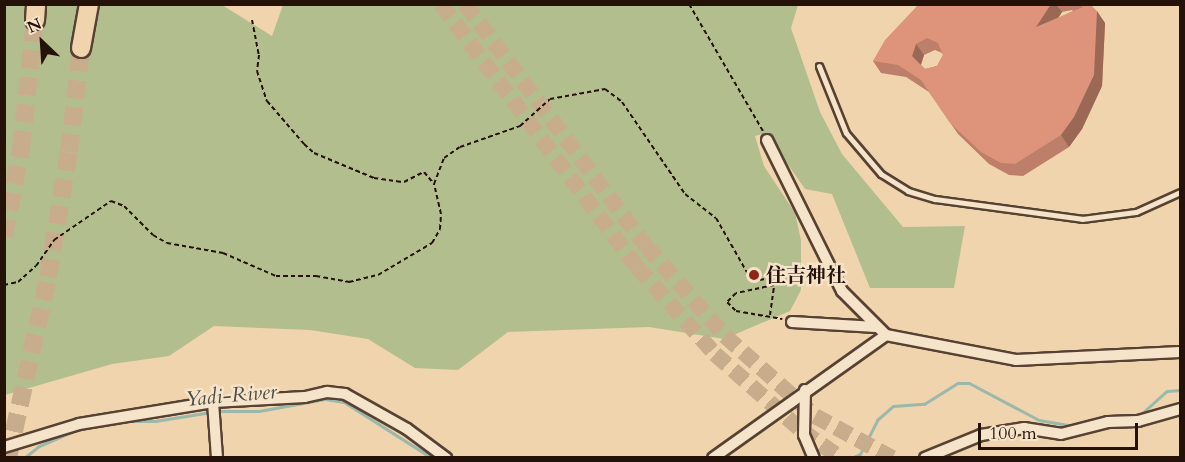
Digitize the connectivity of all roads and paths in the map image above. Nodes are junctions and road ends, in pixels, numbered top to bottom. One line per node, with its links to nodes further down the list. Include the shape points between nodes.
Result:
1 (84, 4): 2 (highway, via 81,48)
2 (89, 4)
3 (689, 4): 6 (path)
4 (252, 20): 7 (path, via 259,55 257,71 267,101 304,144 315,153 374,178 404,182 424,172)
5 (819, 66): 8 (lane, via 846,133 881,174 935,200 1082,219 1136,212)
6 (767, 140): 13 (street, via 842,291)
7 (434, 184): 9 (path, via 441,214 440,229 432,243 378,275 349,282 316,276 276,276 223,253 178,247 153,236 124,206 111,201 54,240 36,266 18,282); 10 (path, via 444,158 460,147 520,126 550,99 605,89 622,102 685,194 716,218 752,281 773,278)
8 (1180, 192)
9 (4, 285)
10 (774, 285): 11 (path); 11 (path, via 736,293 727,302 736,311)
11 (770, 316): 12 (path)
12 (792, 322): 13 (street)
13 (876, 327): 14 (street)
14 (886, 335): 15 (street, via 1016,360); 16 (street)
15 (1180, 352)
16 (805, 390): 20 (street, via 804,435); 23 (street)
17 (213, 402): 19 (street, via 79,424); 21 (street); 22 (street, via 327,392 345,394 407,429)
18 (1180, 408): 24 (street, via 1138,421 1108,422 1061,434 1024,428 981,435)
19 (4, 447)
20 (813, 456)
21 (217, 458)
22 (446, 458)
23 (713, 458)
24 (925, 458)

